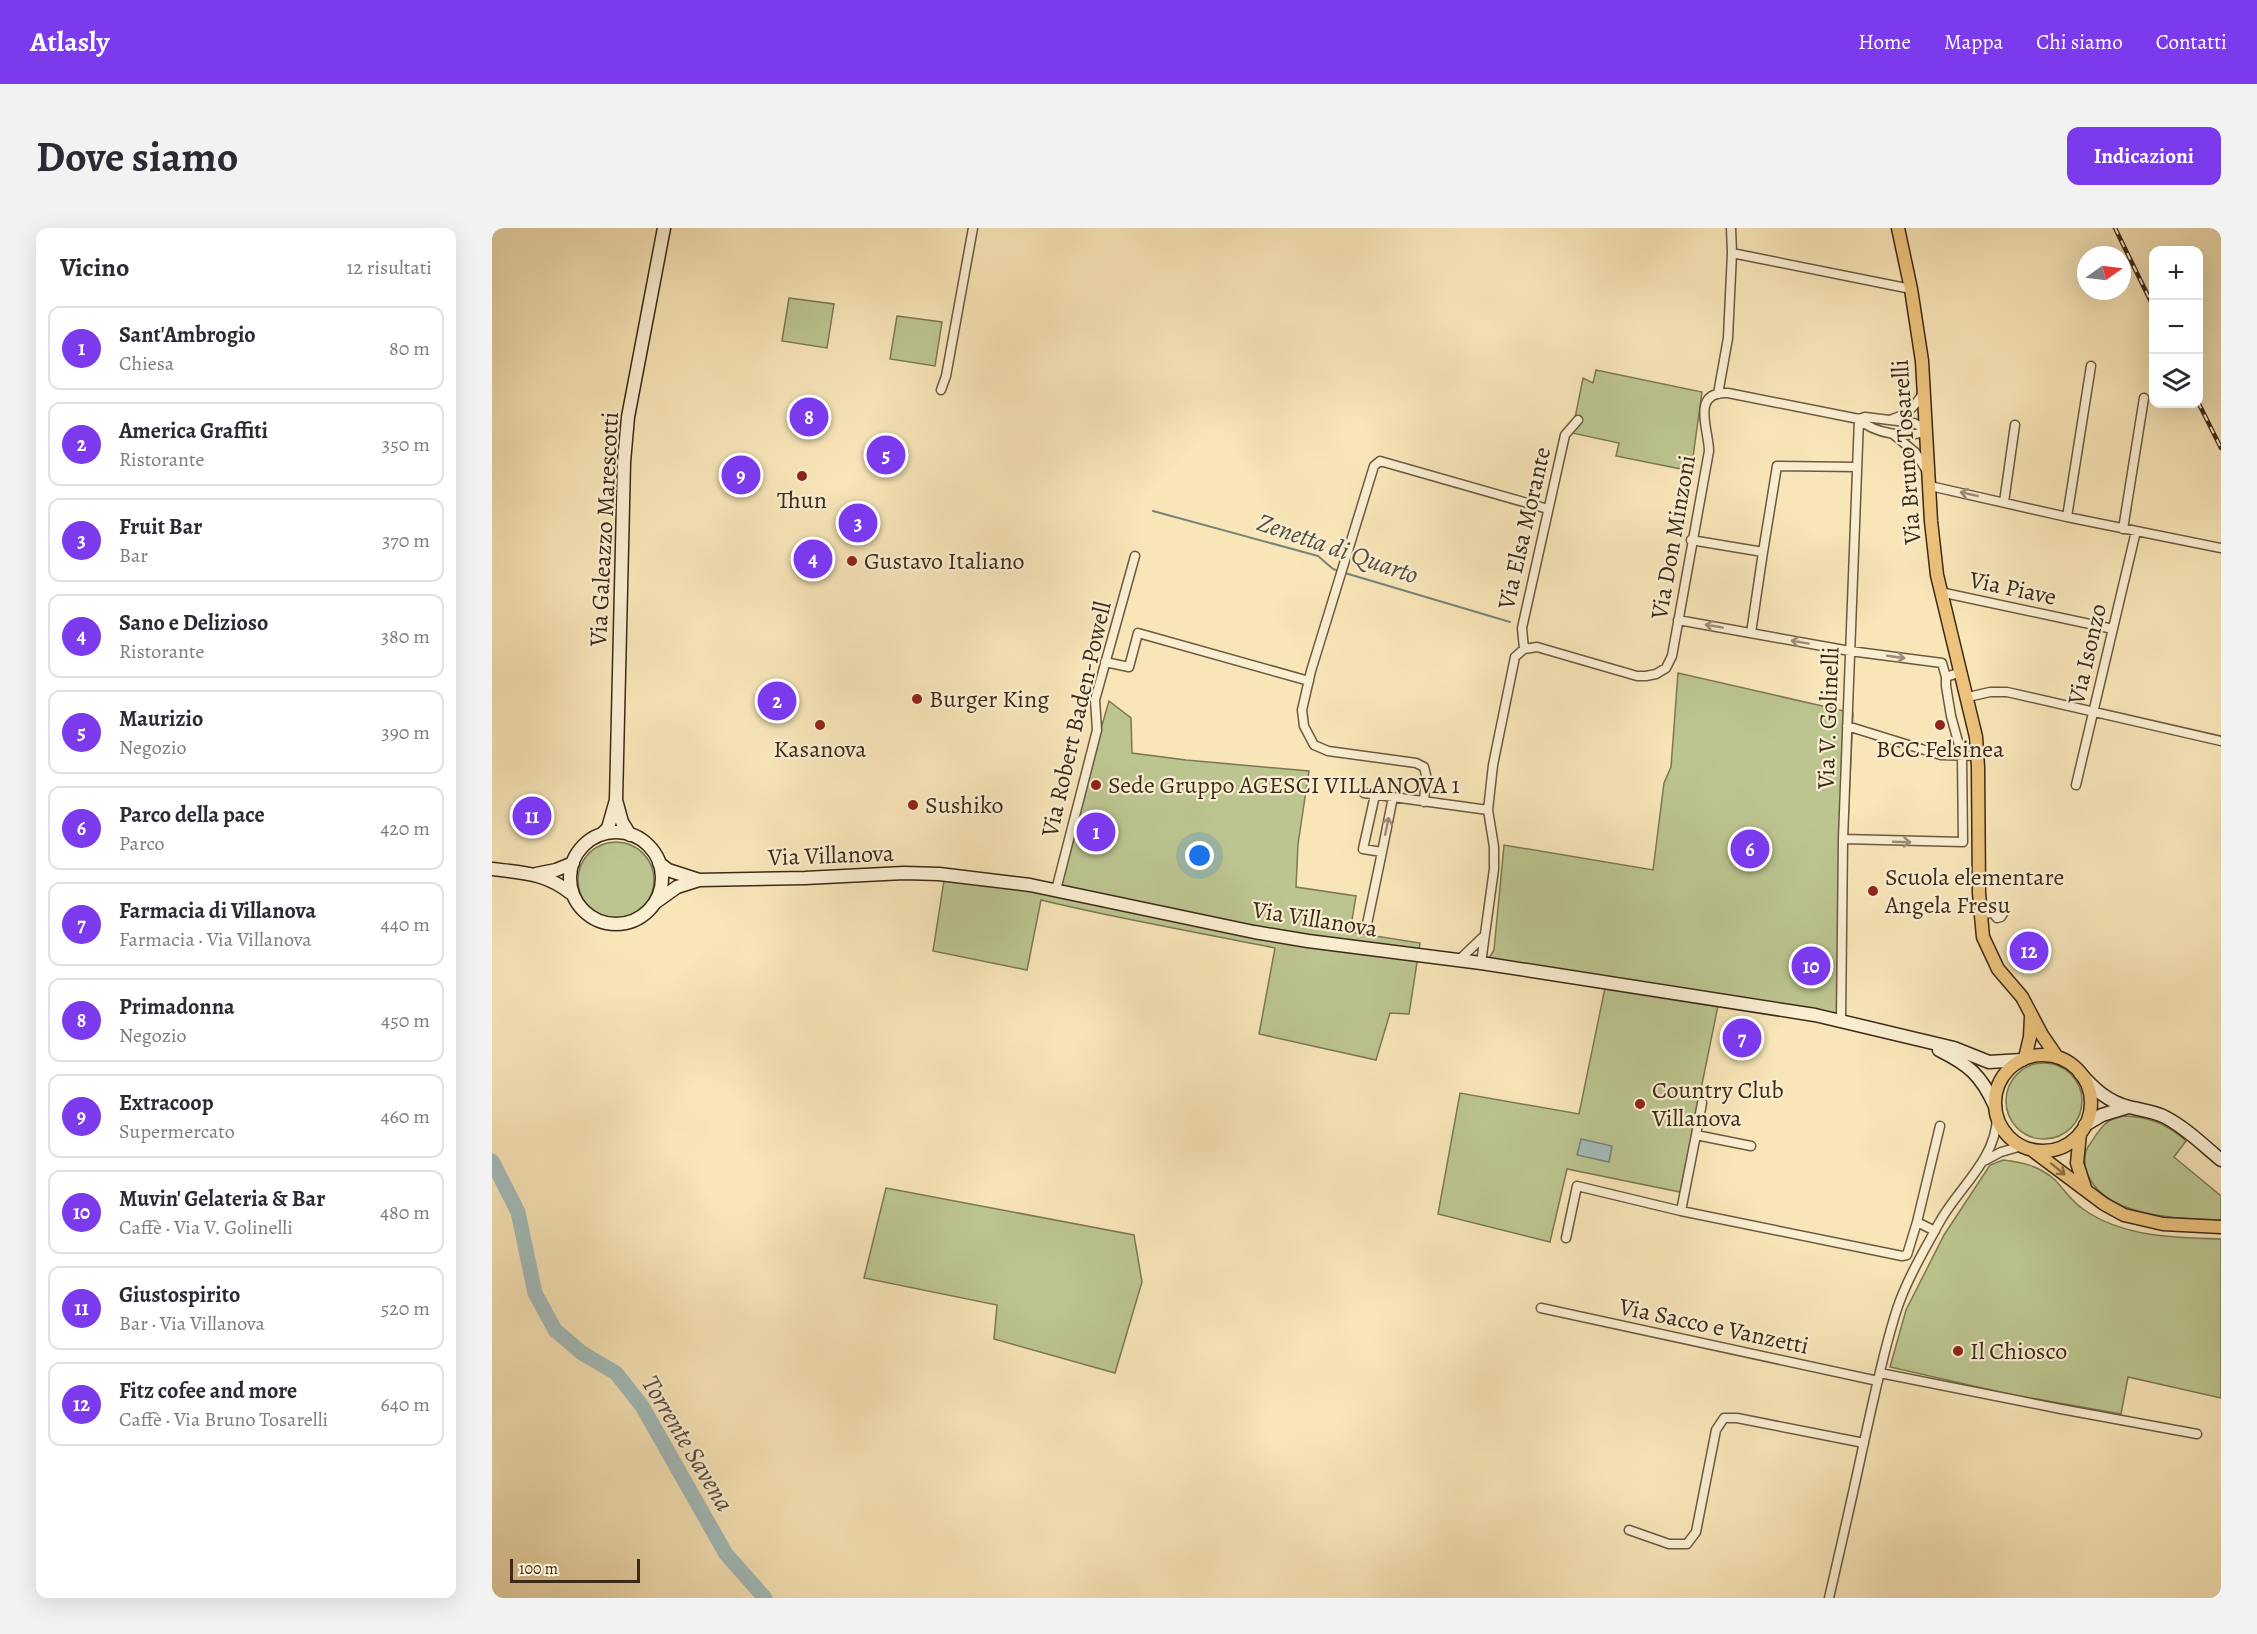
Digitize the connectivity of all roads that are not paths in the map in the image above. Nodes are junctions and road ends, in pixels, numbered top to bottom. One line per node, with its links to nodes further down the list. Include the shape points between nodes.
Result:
1 (664, 228): 49 (main road, Via Galeazzo Marescotti, via 628,417 624,462)
2 (973, 228): 8 (street)
3 (1731, 228): 5 (street, Via Don Minzoni)
4 (1898, 228): 6 (main road, Via Bruno Tosarelli)
5 (1732, 253): 6 (street); 10 (street, Via Don Minzoni, via 1728,338)
6 (1911, 289): 9 (main road, Via Bruno Tosarelli)
7 (2091, 366): 22 (street)
8 (941, 390)
9 (1924, 392): 14 (street, via 1909,412); 16 (main road, Via Bruno Tosarelli)
10 (1718, 394): 12 (street); 25 (street, Via Don Minzoni, via 1704,407 1709,451)
11 (2144, 398): 23 (street)
12 (1859, 419): 14 (street); 17 (street); 18 (street, Via V. Golinelli)
13 (1578, 420): 21 (street, Via Elsa Morante, via 1565,435)
14 (1889, 420): 16 (street, via 1914,423)
15 (2015, 425): 20 (street)
16 (1927, 430): 17 (street, via 1915,435); 19 (main road, Via Bruno Tosarelli)
17 (1888, 432): 19 (street, via 1915,452)
18 (1857, 467): 27 (street, via 1777,466); 34 (street, Via V. Golinelli)
19 (1929, 480): 20 (street, one-way to 19); 29 (main road, Via Bruno Tosarelli)
20 (2004, 502): 22 (street)
21 (1548, 509): 33 (street, Via Elsa Morante, via 1522,628); 38 (street, via 1380,461 1374,466)
22 (2067, 517): 23 (street)
23 (2123, 529): 24 (street)
24 (2136, 531): 26 (street); 31 (street, Via Isonzo)
25 (1692, 540): 27 (street); 30 (street, Via Don Minzoni)
26 (2221, 548)
27 (1763, 552): 32 (street)
28 (1135, 556): 35 (street, Via Robert Baden-Powell)
29 (1940, 592): 31 (street, Via Piave); 36 (main road, Via Bruno Tosarelli)
30 (1678, 620): 32 (street, one-way to 30); 33 (street, Via Don Minzoni, via 1666,668 1647,676 1537,647)
31 (2113, 629): 40 (street, Via Isonzo)
32 (1751, 633): 34 (street, one-way to 32)
33 (1524, 649): 51 (street, via 1515,657)
34 (1850, 651): 37 (street, one-way to 37, via 1942,663); 41 (street, Via V. Golinelli)
35 (1105, 662): 38 (street, via 1129,667 1138,633); 61 (street, Via Robert Baden-Powell, via 1095,700 1097,730)
36 (1961, 672): 37 (street); 39 (main road, Via Bruno Tosarelli)
37 (1947, 677): 43 (street, via 1951,716)
38 (1309, 681): 50 (street, via 1302,710 1304,726 1314,745 1328,751 1424,767)
39 (1968, 697): 40 (street, via 2007,692); 44 (main road, Via Bruno Tosarelli)
40 (2094, 711): 42 (street); 45 (street, Via Isonzo)
41 (1847, 726): 43 (street, via 1941,755); 54 (street, Via V. Golinelli)
42 (2221, 741)
43 (1962, 756): 44 (street); 54 (street, one-way to 43, via 1963,842)
44 (1978, 756): 65 (main road, Via Bruno Tosarelli)
45 (2076, 786)
46 (1364, 794): 47 (street)
47 (1375, 795): 48 (street); 55 (street, via 1363,849)
48 (1393, 797): 50 (street); 55 (street, one-way to 48)
49 (616, 800): 52 (main road, Via Galeazzo Marescotti); 53 (main road, Via Galeazzo Marescotti)
50 (1424, 802): 51 (street)
51 (1488, 810): 67 (street, via 1494,869)
52 (602, 834): 53 (main road); 56 (main road, via 585,845)
53 (630, 835): 57 (main road, via 643,841)
54 (1844, 839): 71 (street, Via V. Golinelli)
55 (1382, 852): 66 (street)
56 (573, 863): 59 (main road); 62 (main road)
57 (659, 863): 60 (main road, Via Villanova); 63 (main road, via 662,876)
58 (492, 869): 59 (main road)
59 (536, 874): 62 (main road)
60 (699, 880): 61 (main road, Via Villanova, via 904,873); 63 (main road, Via Villanova, via 677,887)
61 (1056, 890): 68 (main road, Via Villanova, via 1264,933)
62 (572, 894): 63 (main road, via 587,915 611,924 636,920)
63 (655, 902)
64 (1993, 913): 65 (street)
65 (1980, 914): 70 (main road, Via Bruno Tosarelli, via 1990,957)
66 (1367, 924)
67 (1484, 937): 68 (street); 69 (street)
68 (1459, 960): 69 (main road, Via Villanova)
69 (1481, 963): 71 (main road, Via Villanova)
70 (2031, 1012): 73 (main road, Via Bruno Tosarelli); 74 (main road, via 2030,1037)
71 (1841, 1020): 72 (main road, Via Villanova)
72 (1922, 1042): 74 (main road, Via Villanova, via 1954,1048 1989,1062); 78 (main road, Via Villanova, via 1974,1071 1988,1090)
73 (2057, 1057): 74 (main road, via 2035,1055); 75 (main road)
74 (2023, 1059): 78 (main road, via 1998,1084)
75 (2080, 1073): 77 (main road, via 2102,1094); 80 (main road, via 2091,1104)
76 (1702, 1103): 81 (street)
77 (2128, 1107): 80 (main road, via 2102,1115); 84 (main road, via 2164,1117)
78 (1996, 1112): 83 (main road, via 2002,1129); 85 (street, via 1995,1138)
79 (1940, 1126): 88 (street)
80 (2083, 1129): 83 (main road, via 2058,1149); 86 (main road, via 2076,1163)
81 (1696, 1136): 82 (street); 87 (street)
82 (1751, 1146)
83 (2026, 1148): 85 (street, via 2001,1152); 86 (main road, one-way to 86)
84 (2221, 1160)
85 (1983, 1161): 90 (street)
86 (2085, 1188): 89 (main road, via 2104,1204 2136,1219)
87 (1681, 1211): 88 (street, via 1902,1256 1907,1255); 91 (street, via 1577,1186)
88 (1917, 1222): 90 (street)
89 (2221, 1227)
90 (1935, 1231): 93 (street, via 1897,1308)
91 (1566, 1238)
92 (1541, 1308): 93 (street, Via Sacco e Vanzetti)
93 (1879, 1377): 94 (street, Via Sacco e Vanzetti); 95 (street)
94 (2197, 1434)
95 (1864, 1443): 96 (street, via 1724,1418 1716,1430 1696,1532 1686,1544 1669,1544); 97 (street)
96 (1629, 1530)
97 (1829, 1598)

